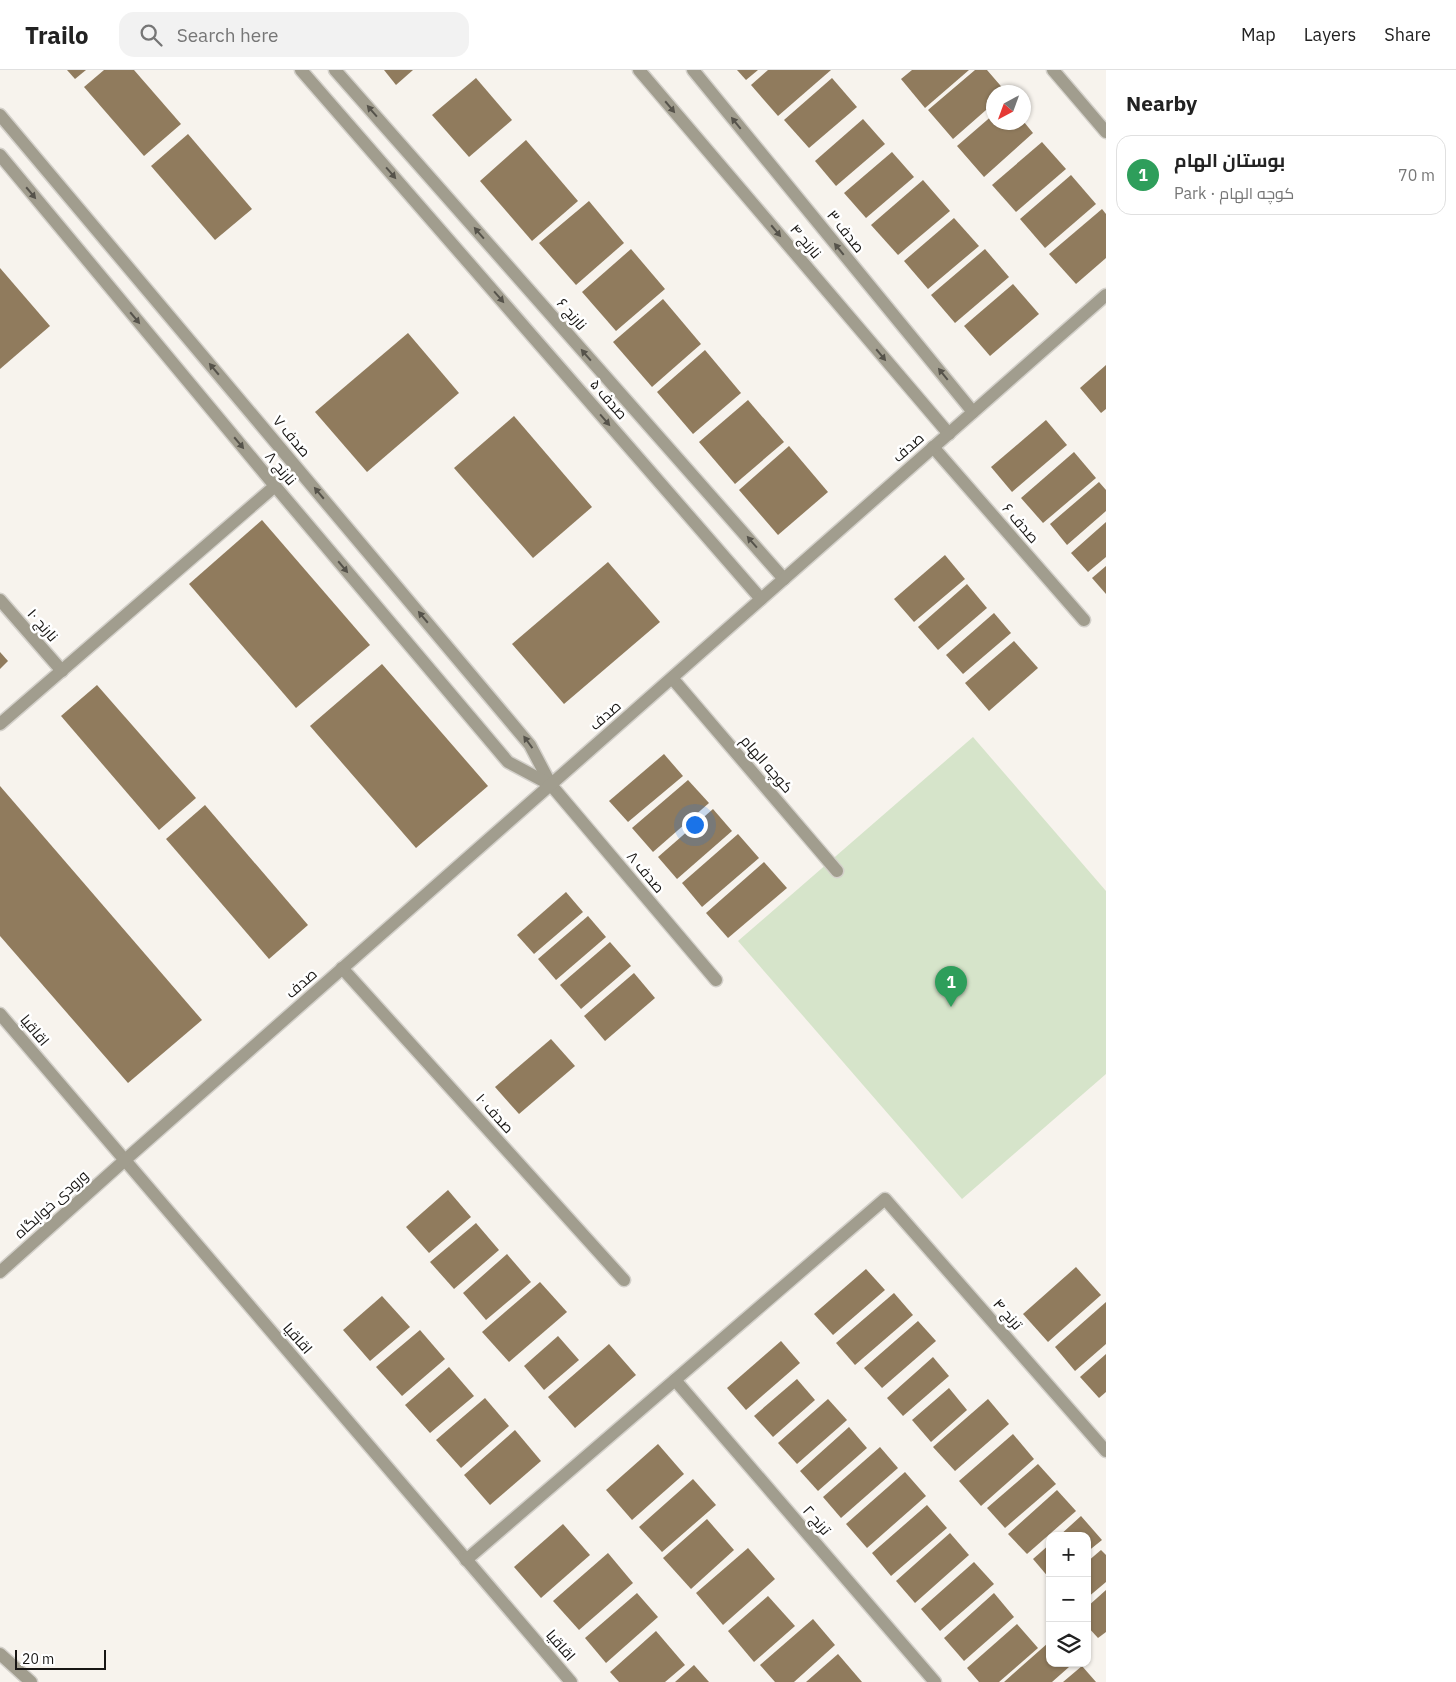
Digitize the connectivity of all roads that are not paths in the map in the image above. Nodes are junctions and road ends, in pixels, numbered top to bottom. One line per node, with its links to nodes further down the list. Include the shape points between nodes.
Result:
1 (301, 70): 15 (street, صدف ۵, one-way to 15)
2 (336, 70): 14 (street, نارنج ۶, one-way to 2)
3 (639, 70): 11 (street, نارنج ۴, one-way to 11)
4 (693, 70): 10 (street, صدف ۳, one-way to 4)
5 (1053, 70): 7 (street)
6 (0, 115): 21 (street, صدف ۷, one-way to 6, via 530,745)
7 (1106, 132)
8 (0, 155): 13 (street, نارنج ۸, one-way to 13)
9 (1106, 295): 10 (street, صدف)
10 (974, 412): 11 (street, صدف)
11 (949, 434): 12 (street, صدف)
12 (933, 447): 14 (street, صدف); 17 (street, صدف ۶)
13 (275, 486): 18 (street); 21 (street, نارنج ۸, one-way to 21, via 508,762)
14 (784, 579): 15 (street, صدف)
15 (761, 599): 19 (street, صدف)
16 (0, 600): 18 (street, نارنج ۱۰)
17 (1084, 620)
18 (62, 671): 20 (street)
19 (672, 678): 21 (street, صدف); 22 (street, کوچه الهام)
20 (0, 724)
21 (550, 785): 23 (street, صدف); 24 (street, صدف ۸)
22 (837, 871)
23 (342, 968): 26 (street, صدف); 28 (street, صدف ۱۰)
24 (716, 980)
25 (0, 1014): 26 (street, اقاقیا)
26 (125, 1160): 27 (street, ورودی خوابگاه); 31 (street, اقاقیا)
27 (0, 1272)
28 (624, 1280)
29 (675, 1380): 30 (street, ترنج ۴, via 885,1199); 31 (street); 35 (street, ترنج ۲)
30 (1106, 1451)
31 (466, 1560): 34 (street, اقاقیا)
32 (0, 1654): 33 (street)
33 (31, 1682)
34 (570, 1682)
35 (935, 1682)

